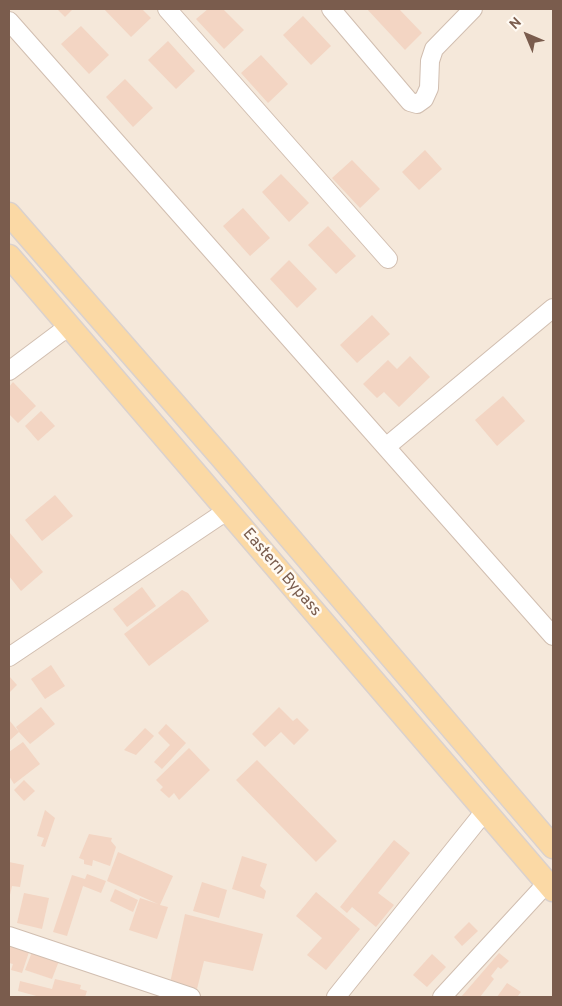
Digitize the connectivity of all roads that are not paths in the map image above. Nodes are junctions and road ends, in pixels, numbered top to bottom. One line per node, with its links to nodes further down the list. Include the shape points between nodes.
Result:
1 (167, 9): 7 (street)
2 (331, 9): 3 (street, via 410,102 417,104 424,100 430,88 430,61 434,49)
3 (473, 9)
4 (9, 21): 11 (street)
5 (9, 214): 16 (main road, Eastern Bypass)
6 (9, 256): 9 (main road, Eastern Bypass)
7 (388, 260)
8 (553, 308): 11 (street)
9 (69, 326): 10 (street); 12 (main road, Eastern Bypass)
10 (9, 371)
11 (386, 447): 13 (street)
12 (228, 510): 14 (street); 15 (main road, Eastern Bypass)
13 (553, 636)
14 (9, 657)
15 (486, 811): 17 (main road, Eastern Bypass); 20 (street)
16 (553, 847)
17 (550, 886): 21 (street)
18 (9, 936): 19 (street)
19 (191, 997)
20 (336, 997)
21 (442, 997)

